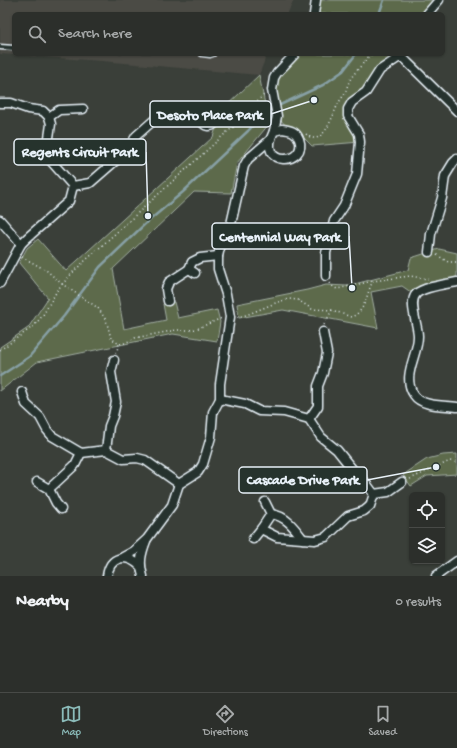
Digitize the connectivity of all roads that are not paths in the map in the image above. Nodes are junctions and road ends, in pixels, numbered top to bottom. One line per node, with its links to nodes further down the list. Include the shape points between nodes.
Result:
1 (316, 0): 3 (street)
2 (439, 0): 4 (street)
3 (314, 12)
4 (429, 12)
5 (0, 47): 6 (lane)
6 (12, 48)
7 (293, 56): 12 (street, via 274,78 269,97)
8 (403, 56): 11 (street); 26 (street, via 380,70 366,92 352,102 348,109 348,116 359,134 357,174 344,206 334,221 326,253)
9 (0, 103): 14 (street, via 11,103 28,110 43,111)
10 (83, 109): 14 (street, via 59,110)
11 (457, 110)
12 (276, 113): 15 (street); 16 (street)
13 (202, 115): 21 (street, via 182,110 162,113 136,136 129,149 90,183)
14 (49, 117): 21 (street, via 51,124 48,156)
15 (290, 130): 16 (street); 19 (street, via 297,135 300,143 298,153 291,159)
16 (274, 131): 17 (street)
17 (270, 140): 18 (street); 19 (street, via 270,150)
18 (255, 154): 19 (street); 25 (street, via 244,166 229,233)
19 (276, 157)
20 (457, 159): 24 (street, via 445,176)
21 (74, 186): 23 (street, via 69,201)
22 (0, 220): 23 (street)
23 (21, 244): 28 (street)
24 (429, 252)
25 (218, 256): 29 (street, via 200,258 192,262 192,271 169,282 166,289); 33 (street, via 218,269 230,317)
26 (326, 276)
27 (457, 282): 34 (street, via 420,290 415,295 413,304 418,336 410,368 409,387 414,397 424,402)
28 (0, 283)
29 (168, 301)
30 (323, 332): 35 (street, via 327,353 318,386 318,406)
31 (114, 360): 36 (street, via 111,372 116,402)
32 (22, 392): 37 (street, via 26,404 40,418 46,430)
33 (220, 399): 35 (street, via 245,404 259,411 284,412); 40 (street, via 213,412 211,437 203,464 198,472)
34 (457, 407)
35 (309, 419): 42 (street, via 321,437 337,450)
36 (106, 450): 37 (street); 40 (street, via 123,459 145,460)
37 (81, 453): 41 (street, via 75,465)
38 (37, 482): 41 (street)
39 (402, 482): 42 (street, via 388,492)
40 (179, 484): 47 (street, via 172,505)
41 (50, 489): 44 (street)
42 (374, 494): 49 (street, via 370,506 364,511 348,516 326,537 315,540)
43 (264, 502): 45 (street)
44 (61, 509)
45 (271, 514): 46 (street); 49 (street, via 279,515 293,525)
46 (261, 529): 48 (street); 49 (street, via 277,537)
47 (147, 539): 50 (street); 52 (street)
48 (252, 539)
49 (303, 539)
50 (123, 557): 52 (street, via 134,560); 53 (street, via 116,560)
51 (457, 561): 56 (street)
52 (140, 566): 55 (street)
53 (107, 572): 54 (street)
54 (101, 576)
55 (143, 576)
56 (436, 576)

